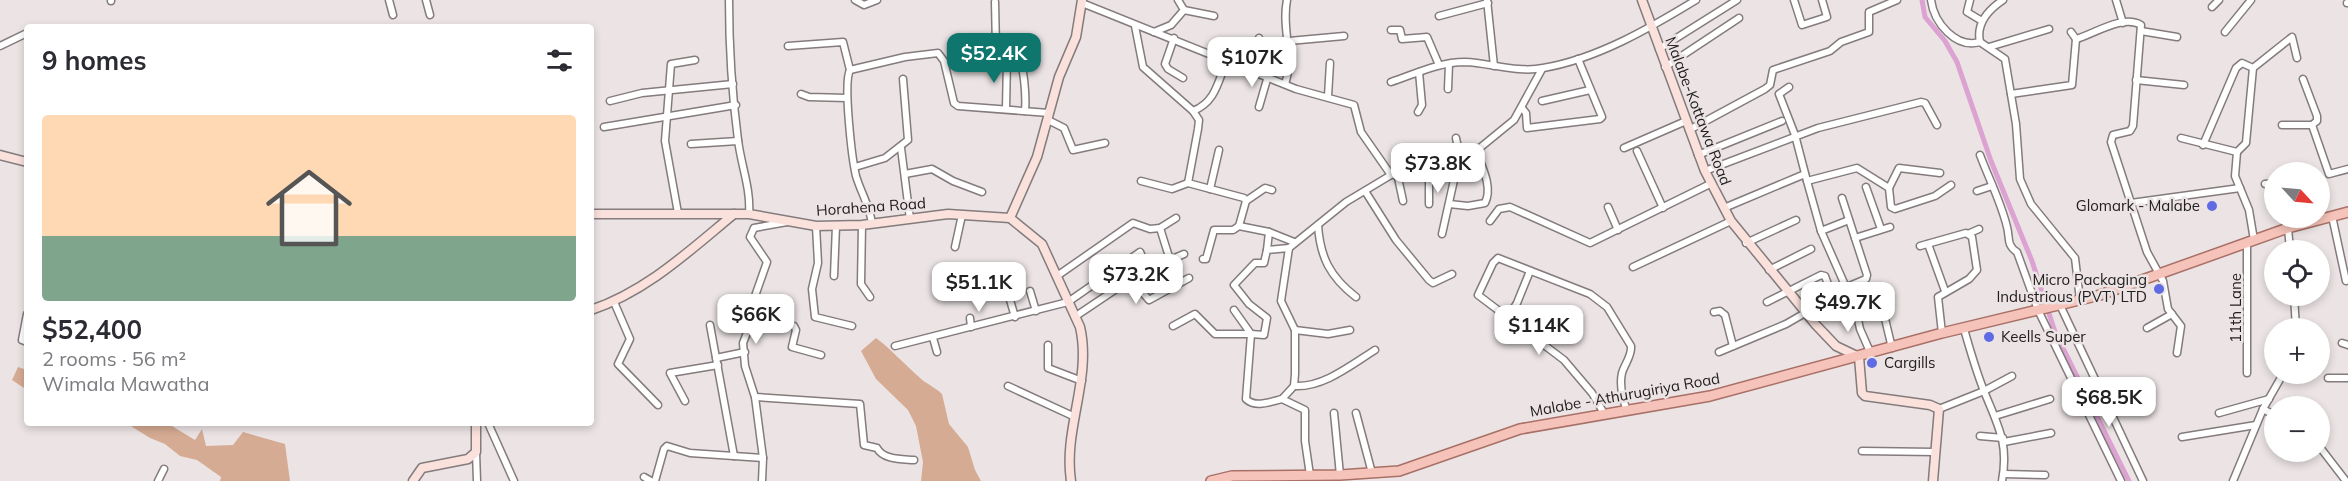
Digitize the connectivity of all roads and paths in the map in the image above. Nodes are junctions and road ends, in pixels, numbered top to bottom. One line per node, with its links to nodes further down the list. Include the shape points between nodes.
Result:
1 (389, 0): 25 (street)
2 (426, 0): 26 (street)
3 (729, 0): 73 (street)
4 (855, 0): 5 (street, via 864,5)
5 (877, 0)
6 (1178, 0): 24 (street)
7 (1287, 0): 46 (street, via 1284,12)
8 (1642, 0): 33 (street, Malabe-Kottawa Road)
9 (1696, 0): 33 (street)
10 (1737, 0): 51 (street)
11 (1794, 0): 12 (street, via 1802,26 1827,17)
12 (1822, 0)
13 (1897, 0): 99 (street, via 1869,12 1869,32 1841,42 1830,51 1773,70 1766,89)
14 (1931, 0): 47 (street, via 1938,21 1958,41)
15 (1970, 0): 30 (street, via 1967,12)
16 (2003, 0): 30 (street)
17 (2116, 0): 31 (street)
18 (2219, 0): 23 (street)
19 (2251, 0): 39 (street)
20 (1082, 1): 32 (street); 93 (street, via 1076,36)
21 (1488, 1): 28 (street); 60 (street)
22 (995, 2): 90 (street, via 996,48 1017,56 1026,92)
23 (2212, 7)
24 (1184, 10): 27 (street); 36 (street, via 1170,25)
25 (393, 15)
26 (430, 15)
27 (1214, 16)
28 (1439, 16)
29 (1739, 18): 61 (street)
30 (1982, 21): 47 (street, via 1978,30)
31 (2123, 23): 38 (street, via 2139,23); 45 (street)
32 (1136, 26): 36 (street); 91 (street, via 1143,67)
33 (1652, 28): 51 (street, Malabe-Kottawa Road); 54 (street)
34 (2049, 29): 50 (street)
35 (1391, 30): 59 (street, via 1400,30 1402,39 1427,37)
36 (1154, 32): 43 (street)
37 (2071, 32): 45 (street)
38 (2141, 32): 42 (street); 70 (street)
39 (2225, 32)
40 (24, 34): 48 (street)
41 (1344, 36): 46 (street)
42 (2177, 37)
43 (1174, 38): 56 (street); 68 (street, via 1165,64)
44 (1259, 38): 63 (street)
45 (2076, 39): 81 (street, via 2072,85)
46 (1289, 41): 74 (street, via 1291,64)
47 (1980, 42): 50 (street)
48 (0, 46)
49 (788, 46): 65 (street, via 843,42)
50 (1989, 47): 81 (street, via 2005,59)
51 (1659, 50): 61 (street, Malabe-Kottawa Road)
52 (2297, 58): 62 (street, via 2292,37)
53 (1007, 59): 89 (street)
54 (1578, 59): 64 (street); 78 (street)
55 (695, 60): 79 (street, via 671,64)
56 (1227, 60): 63 (street); 91 (street, via 1211,100)
57 (1330, 63): 82 (street)
58 (1449, 64): 59 (street); 60 (street); 77 (street)
59 (1439, 65): 66 (street)
60 (1494, 66): 64 (street)
61 (1665, 67): 99 (street, Malabe-Kottawa Road)
62 (2253, 68): 107 (street, via 2242,63 2236,68); 114 (street, via 2246,143)
63 (1252, 69): 67 (street)
64 (1542, 69): 88 (street)
65 (850, 70): 83 (street); 89 (street, via 938,53 944,61 954,103)
66 (1419, 72): 72 (street); 92 (street, via 1422,105)
67 (1268, 76): 74 (street); 87 (street)
68 (1183, 78)
69 (903, 79): 108 (street, via 908,141)
70 (2136, 80): 75 (street); 147 (street, via 2132,129 2113,135 2111,142)
71 (2303, 80): 98 (street, via 2317,116)
72 (1391, 82)
73 (733, 84): 79 (street); 86 (street)
74 (1285, 84): 82 (street)
75 (2184, 85)
76 (1789, 87): 101 (street, via 1779,93)
77 (1448, 89)
78 (1590, 90): 85 (street); 88 (street, via 1600,119 1527,128)
79 (669, 91): 84 (street); 94 (street)
80 (801, 94): 83 (street, via 809,98)
81 (2011, 94): 215 (street, via 2020,179 2031,204 2075,258)
82 (1328, 96): 127 (street, via 1354,105 1361,132)
83 (847, 98): 121 (street)
84 (610, 101)
85 (1542, 101)
86 (736, 105): 94 (street); 104 (street)
87 (1259, 107)
88 (1522, 108): 112 (street, via 1514,120)
89 (1006, 109): 90 (street)
90 (1025, 111): 93 (street)
91 (1193, 111): 132 (street, via 1199,120)
92 (1418, 112)
93 (1049, 116): 105 (street, via 1064,128 1073,150); 160 (street, via 1037,157)
94 (665, 117): 100 (street); 154 (street, via 665,141)
95 (1782, 121): 116 (street)
96 (1937, 125): 101 (street, via 1925,103 1920,102)
97 (2282, 125): 98 (street)
98 (2312, 125): 120 (street)
99 (1687, 126): 110 (street); 116 (street, Malabe-Kottawa Road)
100 (604, 127)
101 (1796, 135): 124 (street); 128 (street)
102 (1456, 138): 119 (street)
103 (2181, 138): 107 (street)
104 (738, 141): 106 (street); 156 (street, via 750,200)
105 (1105, 143)
106 (691, 144)
107 (2203, 145): 114 (street)
108 (901, 148): 121 (street, via 885,158); 126 (street)
109 (1430, 148): 122 (street)
110 (1624, 148)
111 (1219, 150): 139 (street)
112 (1476, 151): 119 (street); 149 (street, via 1489,196 1485,203)
113 (1637, 151): 151 (street)
114 (2237, 152): 138 (street, 11th Lane, via 2235,176)
115 (0, 155): 118 (street)
116 (1698, 155): 124 (street, Malabe-Kottawa Road)
117 (1980, 155): 135 (street)
118 (24, 161)
119 (1458, 162): 122 (street); 149 (street)
120 (2324, 162)
121 (855, 167): 168 (street)
122 (1430, 169): 127 (street); 148 (street)
123 (2348, 169): 129 (street)
124 (1705, 171): 133 (street, Malabe-Kottawa Road)
125 (1940, 173): 137 (street, via 1899,168)
126 (905, 174): 143 (street, via 932,169); 162 (street)
127 (1394, 174): 141 (street); 146 (street)
128 (1805, 174): 131 (street); 152 (street)
129 (2330, 174)
130 (1141, 181): 132 (street, via 1172,189)
131 (1808, 182): 137 (street, via 1857,168); 180 (street)
132 (1188, 183): 139 (street)
133 (1710, 184): 151 (street); 152 (street, Malabe-Kottawa Road)
134 (1951, 185): 137 (street, via 1935,196 1895,209 1891,207)
135 (1992, 186): 142 (street); 223 (street, via 2005,218 2011,248 2017,252)
136 (1866, 187): 179 (street)
137 (1889, 188)
138 (2240, 188): 147 (street); 186 (street, 11th Lane, via 2249,210)
139 (1210, 189): 145 (street)
140 (1272, 190): 145 (street, via 1265,188)
141 (1365, 191): 170 (street); 199 (street, via 1396,240 1432,283)
142 (1977, 191)
143 (982, 192)
144 (1842, 198): 164 (street)
145 (1246, 201): 173 (street)
146 (1403, 201)
147 (2131, 203): 202 (street, via 2147,252)
148 (1430, 204)
149 (1449, 204): 183 (street)
150 (1608, 207): 178 (street)
151 (1663, 208): 178 (street)
152 (1724, 208): 167 (street, Malabe-Kottawa Road)
153 (2348, 212): 159 (main road, Malabe - Athurugiriya Road)
154 (678, 213): 155 (street, Horahena Road); 157 (street, Horahena Road)
155 (735, 214): 156 (street, Horahena Road); 216 (street, via 661,274)
156 (749, 214): 165 (street, Horahena Road)
157 (594, 215)
158 (962, 215): 160 (street, Horahena Road); 162 (street, Horahena Road); 191 (street)
159 (2332, 216): 205 (street)
160 (1010, 218): 201 (street, via 1042,244)
161 (1176, 218): 175 (street)
162 (910, 219): 168 (street, Horahena Road)
163 (1796, 220): 187 (street)
164 (1849, 220): 180 (street); 184 (street)
165 (790, 221): 171 (street, Horahena Road); 232 (street, via 754,228 751,232 750,237 767,262 754,299)
166 (1490, 221): 178 (street, via 1499,209 1510,207 1590,243)
167 (1731, 221): 187 (street, Malabe-Kottawa Road); 196 (street)
168 (872, 224): 169 (street, Horahena Road)
169 (862, 225): 172 (street, Horahena Road); 211 (street, via 861,284)
170 (1318, 225): 189 (street); 212 (street, via 1323,259 1331,275)
171 (816, 226): 172 (street, Horahena Road); 234 (street, via 818,263 812,289 815,317)
172 (836, 226): 200 (street)
173 (1239, 226): 181 (street); 195 (street, via 1233,230 1214,230)
174 (1890, 227): 179 (street)
175 (1160, 228): 194 (street, via 1170,260); 201 (street, via 1133,223)
176 (2288, 228): 185 (street); 186 (main road, Malabe - Athurugiriya Road)
177 (1979, 229): 182 (street)
178 (1618, 230)
179 (1881, 230): 184 (street)
180 (1821, 231): 206 (street)
181 (1269, 232): 189 (street); 193 (street)
182 (1970, 232): 188 (street); 210 (street, via 1977,270 1969,279)
183 (1442, 234)
184 (1855, 238): 206 (street, via 1867,275)
185 (2289, 240)
186 (2251, 241): 202 (main road, Malabe - Athurugiriya Road); 261 (street, 11th Lane)
187 (1746, 243): 197 (street, Malabe-Kottawa Road)
188 (1928, 244): 190 (street); 210 (street)
189 (1292, 245): 193 (street); 240 (street, via 1281,301)
190 (1920, 246)
191 (955, 247)
192 (1811, 249): 197 (street)
193 (1268, 250): 243 (street, via 1264,263 1255,263 1234,285 1267,318 1264,334)
194 (1184, 254)
195 (1203, 259)
196 (1633, 267)
197 (1769, 270): 209 (street, Malabe-Kottawa Road)
198 (1530, 271): 231 (street); 231 (street, via 1498,258 1493,263 1478,295); 279 (street, via 1590,294 1615,317 1632,352 1622,374 1622,397)
199 (1452, 274)
200 (834, 276)
201 (1057, 276): 217 (street)
202 (2160, 276): 215 (main road, Malabe - Athurugiriya Road); 227 (street)
203 (1189, 278): 204 (street, via 1149,300)
204 (1131, 279): 217 (street, via 1148,270 1140,252); 228 (street)
205 (2346, 281)
206 (1847, 287): 219 (street)
207 (1830, 290): 209 (street, via 1823,275)
208 (1030, 291): 224 (street)
209 (1785, 291): 218 (street); 226 (street, Malabe-Kottawa Road)
210 (1945, 291): 242 (street, via 1938,297)
211 (870, 297)
212 (1356, 297)
213 (1835, 299): 226 (street)
214 (1010, 300): 230 (street)
215 (2080, 300): 220 (main road, Malabe - Athurugiriya Road)
216 (614, 302): 221 (street); 275 (street, via 630,339 618,364)
217 (1068, 302): 224 (street); 228 (street)
218 (1767, 302)
219 (1855, 305): 250 (street, via 1881,302); 257 (street)
220 (2057, 305): 223 (main road, Malabe - Athurugiriya Road); 276 (street)
221 (594, 309)
222 (1234, 310): 243 (street)
223 (2040, 310): 239 (main road, Malabe - Athurugiriya Road); 319 (street)
224 (1036, 311): 230 (street)
225 (1714, 312): 248 (street, via 1725,315)
226 (1804, 313): 248 (street); 249 (street, Malabe-Kottawa Road)
227 (2172, 314): 238 (street); 255 (street, via 2181,326)
228 (1076, 316): 265 (street, via 1083,340)
229 (970, 318): 237 (street)
230 (1015, 318): 237 (street)
231 (1507, 319): 283 (street, via 1573,368)
232 (752, 320): 252 (street, via 743,337); 256 (street, via 794,326 792,347)
233 (710, 325): 260 (street)
234 (852, 326)
235 (1173, 326): 243 (street, via 1195,314 1215,334)
236 (24, 327): 245 (street)
237 (971, 327): 244 (street)
238 (2147, 328)
239 (1964, 329): 242 (main road, Malabe - Athurugiriya Road); 268 (street)
240 (1294, 330): 241 (street, via 1328,334); 267 (street)
241 (1350, 330)
242 (1942, 333): 250 (main road, Malabe - Athurugiriya Road)
243 (1251, 334): 270 (street, via 1246,399 1258,404)
244 (933, 338): 247 (street); 253 (street)
245 (24, 341)
246 (1048, 345): 265 (street, via 1048,368)
247 (895, 346)
248 (1733, 346): 254 (street)
249 (1836, 346): 258 (street, Malabe-Kottawa Road); 259 (street)
250 (1892, 348): 257 (main road, Malabe - Athurugiriya Road)
251 (1375, 350): 267 (street, via 1308,387)
252 (745, 352): 260 (street); 269 (street)
253 (937, 352)
254 (1719, 352)
255 (2177, 352)
256 (821, 354)
257 (1871, 354): 258 (main road, Malabe - Athurugiriya Road)
258 (1859, 357): 259 (main road, Malabe - Athurugiriya Road); 277 (street, via 1865,396)
259 (1848, 360): 279 (main road, Malabe - Athurugiriya Road, via 1710,396)
260 (717, 362): 273 (street, via 670,373); 296 (street)
261 (2247, 373)
262 (2012, 376): 268 (street)
263 (2330, 378): 264 (street)
264 (2348, 378)
265 (1082, 381): 285 (street)
266 (1008, 386): 285 (street)
267 (1294, 386): 270 (street)
268 (1984, 391): 277 (street); 284 (street)
269 (755, 397): 297 (street); 298 (street, via 860,404 864,445 877,448 887,457)
270 (1282, 399): 302 (street, via 1305,410)
271 (2050, 399): 284 (street)
272 (2264, 400): 282 (street)
273 (685, 401)
274 (2132, 402): 276 (street)
275 (658, 405)
276 (2108, 408): 320 (street)
277 (1939, 409): 295 (street)
278 (2263, 409): 286 (street)
279 (1627, 411): 283 (main road, Malabe - Athurugiriya Road)
280 (1334, 413): 305 (street)
281 (1356, 413): 301 (street)
282 (2219, 413)
283 (1605, 415): 301 (main road, Malabe - Athurugiriya Road, via 1520,429 1407,469)
284 (1995, 416): 292 (street)
285 (1075, 417): 317 (street, via 1069,453)
286 (2256, 425): 291 (street); 321 (street)
287 (476, 426): 294 (street)
288 (489, 426): 314 (street)
289 (2051, 433): 292 (street)
290 (1980, 436): 292 (street)
291 (2182, 437)
292 (2003, 440): 309 (street)
293 (1862, 451): 295 (street)
294 (476, 452): 312 (street, via 468,459 422,468); 313 (street)
295 (1935, 452): 310 (street)
296 (734, 456): 297 (street); 315 (street, via 690,453 667,446)
297 (763, 458): 316 (street)
298 (914, 460)
299 (2330, 460): 322 (street)
300 (164, 470): 311 (street)
301 (1372, 472): 305 (main road, Malabe - Athurugiriya Road)
302 (1310, 474): 305 (main road, Malabe - Athurugiriya Road); 308 (main road, Malabe - Athurugiriya Road)
303 (2045, 475): 309 (street)
304 (644, 477): 315 (street)
305 (1346, 477)
306 (1233, 478): 307 (main road, Malabe - Athurugiriya Road); 318 (main road, Malabe - Athurugiriya Road)
307 (1271, 478): 308 (main road, Malabe - Athurugiriya Road)
308 (1299, 478)
309 (2003, 478)
310 (1935, 480)
311 (158, 481)
312 (413, 481)
313 (477, 481)
314 (513, 481)
315 (653, 481)
316 (762, 481)
317 (1071, 481)
318 (1211, 481)
319 (2121, 481)
320 (2143, 481)
321 (2232, 481)
322 (2346, 481)

